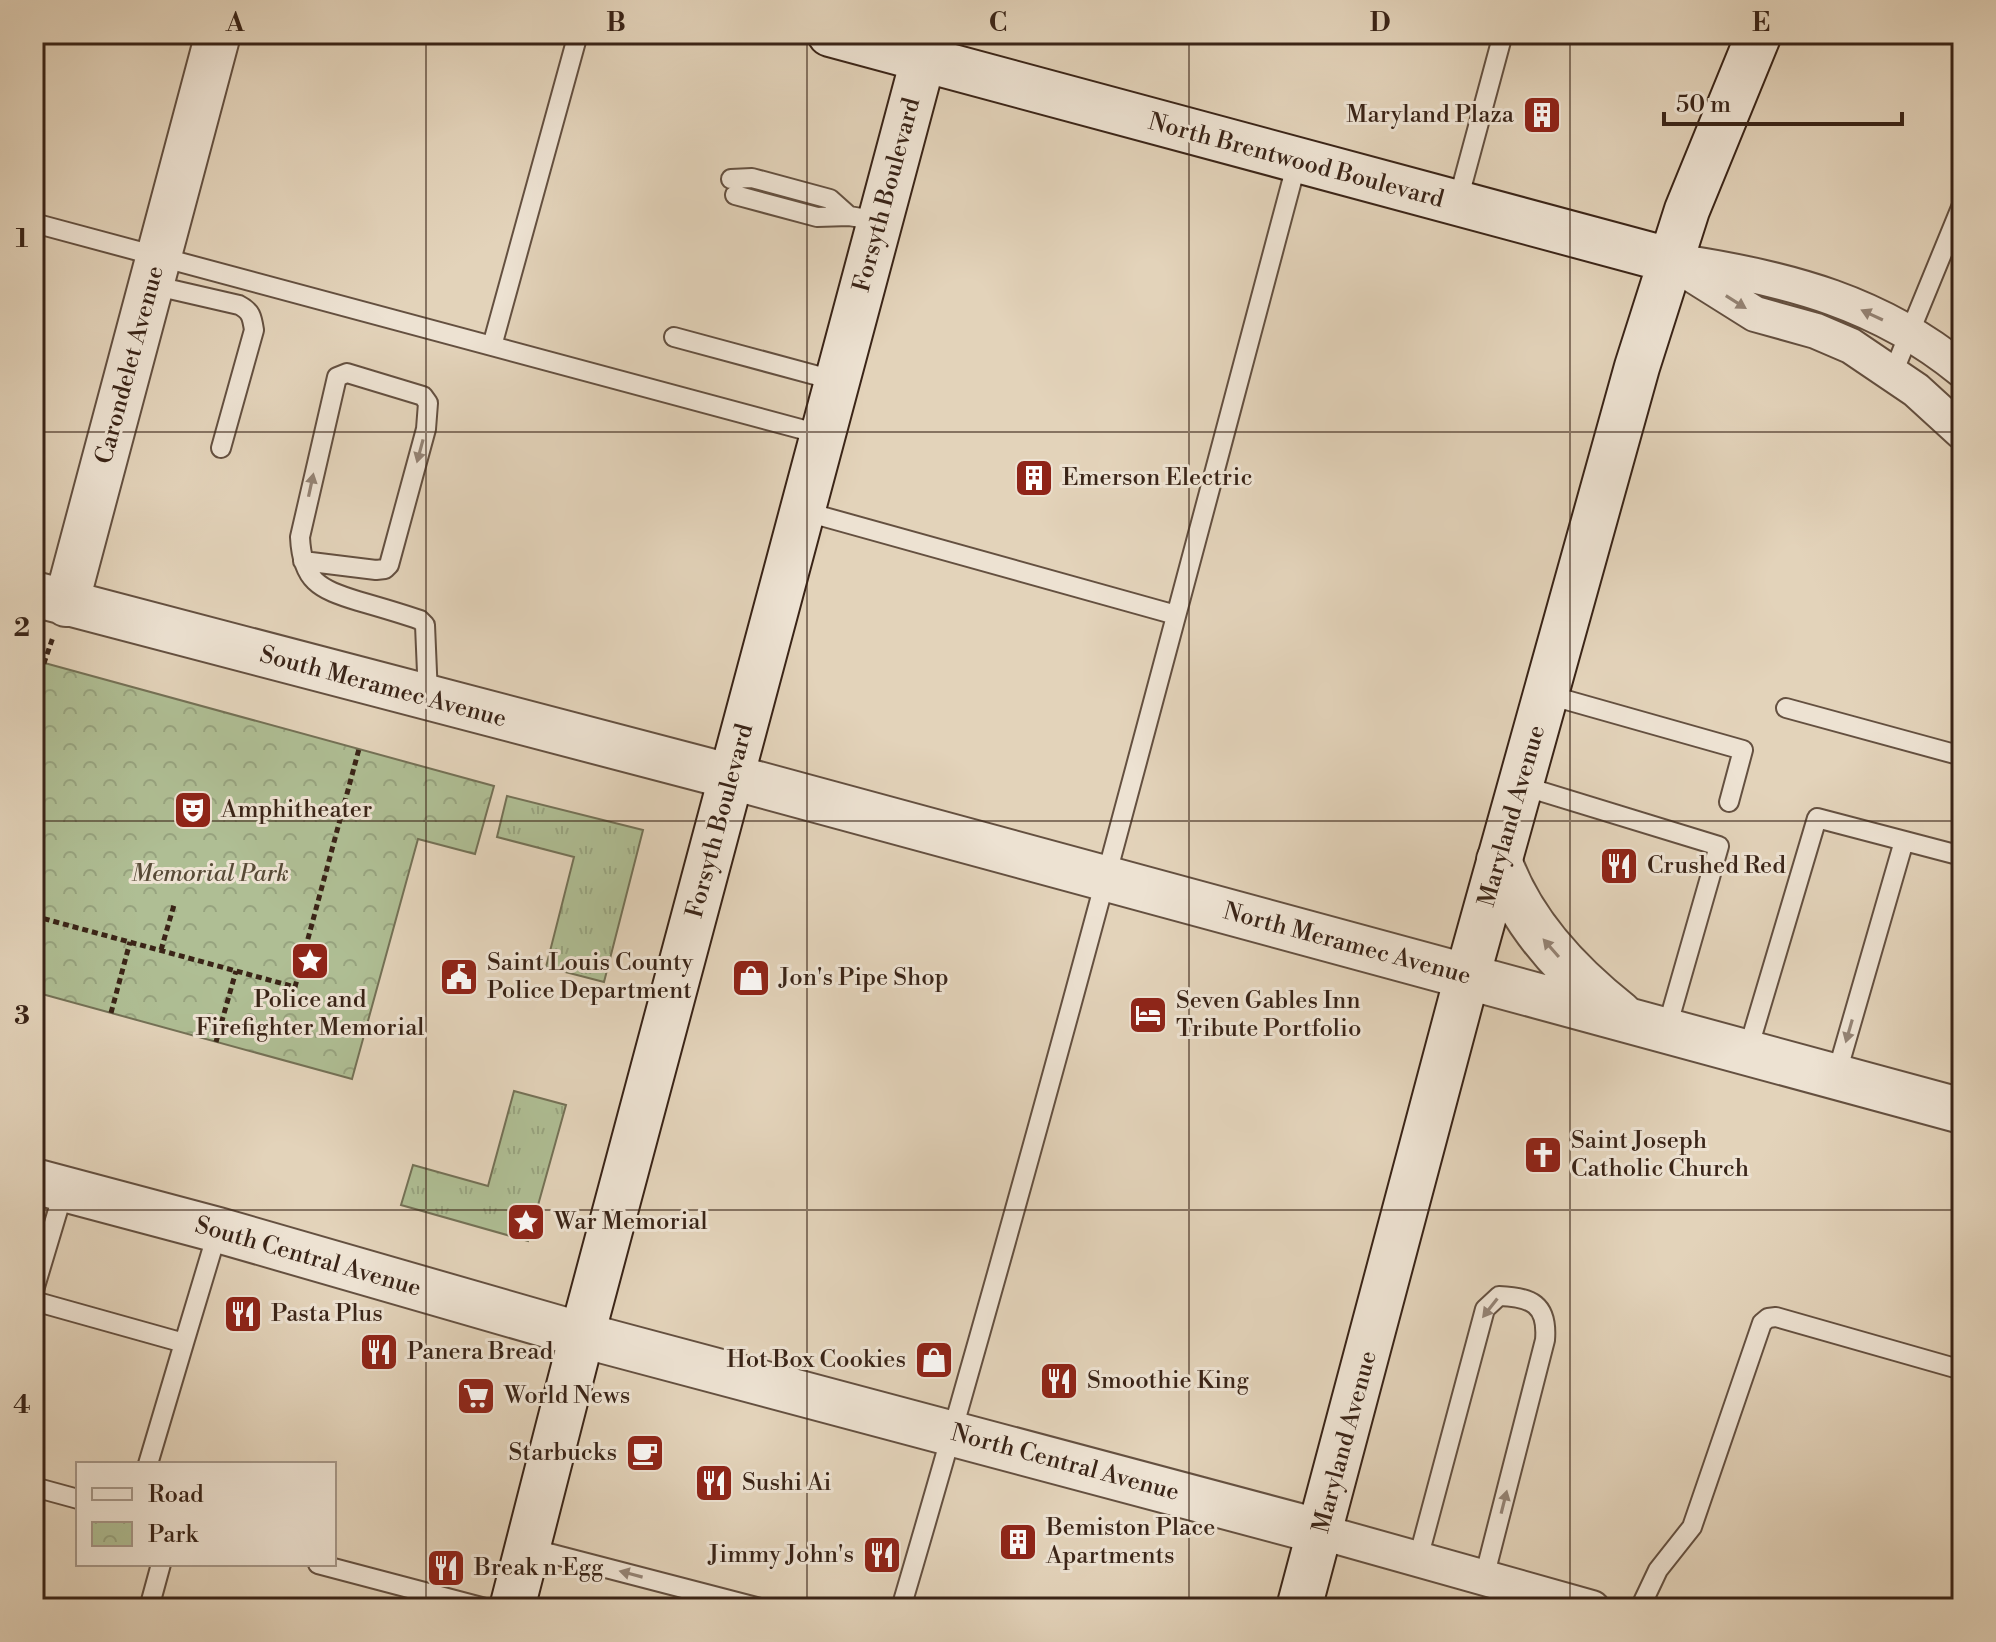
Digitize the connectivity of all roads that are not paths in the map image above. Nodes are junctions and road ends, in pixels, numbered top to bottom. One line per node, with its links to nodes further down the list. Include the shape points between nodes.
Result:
1 (218, 34): 14 (main road, Carondelet Avenue)
2 (578, 34): 17 (lane)
3 (830, 34): 6 (main road, North Brentwood Boulevard)
4 (1503, 34): 9 (lane)
5 (1759, 34): 13 (main road, Maryland Avenue)
6 (926, 47): 7 (main road, North Brentwood Boulevard); 11 (main road, Forsyth Boulevard)
7 (1297, 162): 9 (main road, North Brentwood Boulevard); 27 (lane)
8 (733, 187): 11 (lane, via 752,178 830,199)
9 (1457, 204): 13 (main road, North Brentwood Boulevard)
10 (1962, 205): 15 (lane)
11 (864, 218): 20 (main road, Forsyth Boulevard)
12 (34, 223): 14 (lane)
13 (1669, 260): 15 (street, North Brentwood Boulevard, one-way to 13, via 1835,297 1765,276); 19 (street, North Brentwood Boulevard, one-way to 19, via 1755,314 1816,331); 28 (main road, Maryland Avenue)
14 (155, 271): 17 (lane); 23 (lane, via 239,305 252,317 254,330); 26 (main road, Carondelet Avenue)
15 (1909, 332): 18 (street, North Brentwood Boulevard); 19 (lane)
16 (674, 337): 20 (lane)
17 (492, 346): 22 (lane)
18 (1962, 370)
19 (1893, 373): 21 (street, North Brentwood Boulevard)
20 (837, 381): 22 (main road, Forsyth Boulevard)
21 (1962, 432)
22 (823, 435): 24 (main road, Forsyth Boulevard)
23 (221, 448)
24 (803, 511): 27 (lane); 32 (main road, Forsyth Boulevard)
25 (303, 561): 25 (lane, one-way to 25, via 300,537 337,377 347,373 423,396 428,403 426,429 389,565 376,570); 29 (lane, via 326,591 425,625)
26 (50, 599): 29 (main road, South Meramec Avenue)
27 (1176, 615): 38 (lane)
28 (1545, 694): 33 (main road, Maryland Avenue); 34 (lane, via 1743,750)
29 (429, 699): 32 (main road, South Meramec Avenue)
30 (1786, 708): 31 (lane)
31 (1962, 756)
32 (732, 777): 38 (main road, North Meramec Avenue); 48 (main road, Forsyth Boulevard)
33 (1520, 785): 37 (main road, Maryland Avenue); 40 (lane, via 1719,846)
34 (1729, 802)
35 (1904, 841): 36 (lane); 41 (lane, via 1817,818); 42 (lane, one-way to 42)
36 (1962, 856)
37 (1499, 860): 39 (main road, Maryland Avenue); 40 (main road, one-way to 37, via 1597,996 1539,934 1508,886)
38 (1105, 877): 39 (main road, North Meramec Avenue); 51 (lane)
39 (1467, 977): 40 (main road, North Meramec Avenue); 55 (main road, Maryland Avenue)
40 (1647, 1026): 41 (main road, North Meramec Avenue)
41 (1747, 1053): 42 (main road, North Meramec Avenue)
42 (1836, 1077): 43 (main road, North Meramec Avenue)
43 (1962, 1111)
44 (49, 1185): 45 (main road, South Central Avenue); 46 (lane)
45 (218, 1230): 48 (main road, South Central Avenue); 49 (lane)
46 (34, 1290)
47 (34, 1301): 49 (lane)
48 (582, 1335): 51 (main road, North Central Avenue); 56 (main road, Forsyth Boulevard)
49 (184, 1343): 52 (lane)
50 (1962, 1370): 68 (lane, via 1768,1318 1692,1527 1658,1570)
51 (953, 1433): 55 (main road, North Central Avenue); 65 (lane)
52 (149, 1462)
53 (34, 1487): 54 (lane)
54 (76, 1498)
55 (1321, 1532): 57 (street, North Central Avenue); 66 (main road, Maryland Avenue)
56 (529, 1548): 63 (main road, Forsyth Boulevard); 64 (lane, one-way to 56)
57 (1418, 1559): 60 (street, North Central Avenue); 60 (lane, one-way to 57, via 1545,1340 1546,1322 1538,1306 1522,1297 1499,1296 1485,1309)
58 (160, 1566): 61 (lane)
59 (326, 1566): 62 (lane)
60 (1484, 1578): 67 (street, North Central Avenue)
61 (149, 1608)
62 (485, 1608)
63 (512, 1608)
64 (760, 1608)
65 (901, 1608)
66 (1299, 1608)
67 (1592, 1608)
68 (1640, 1608)

